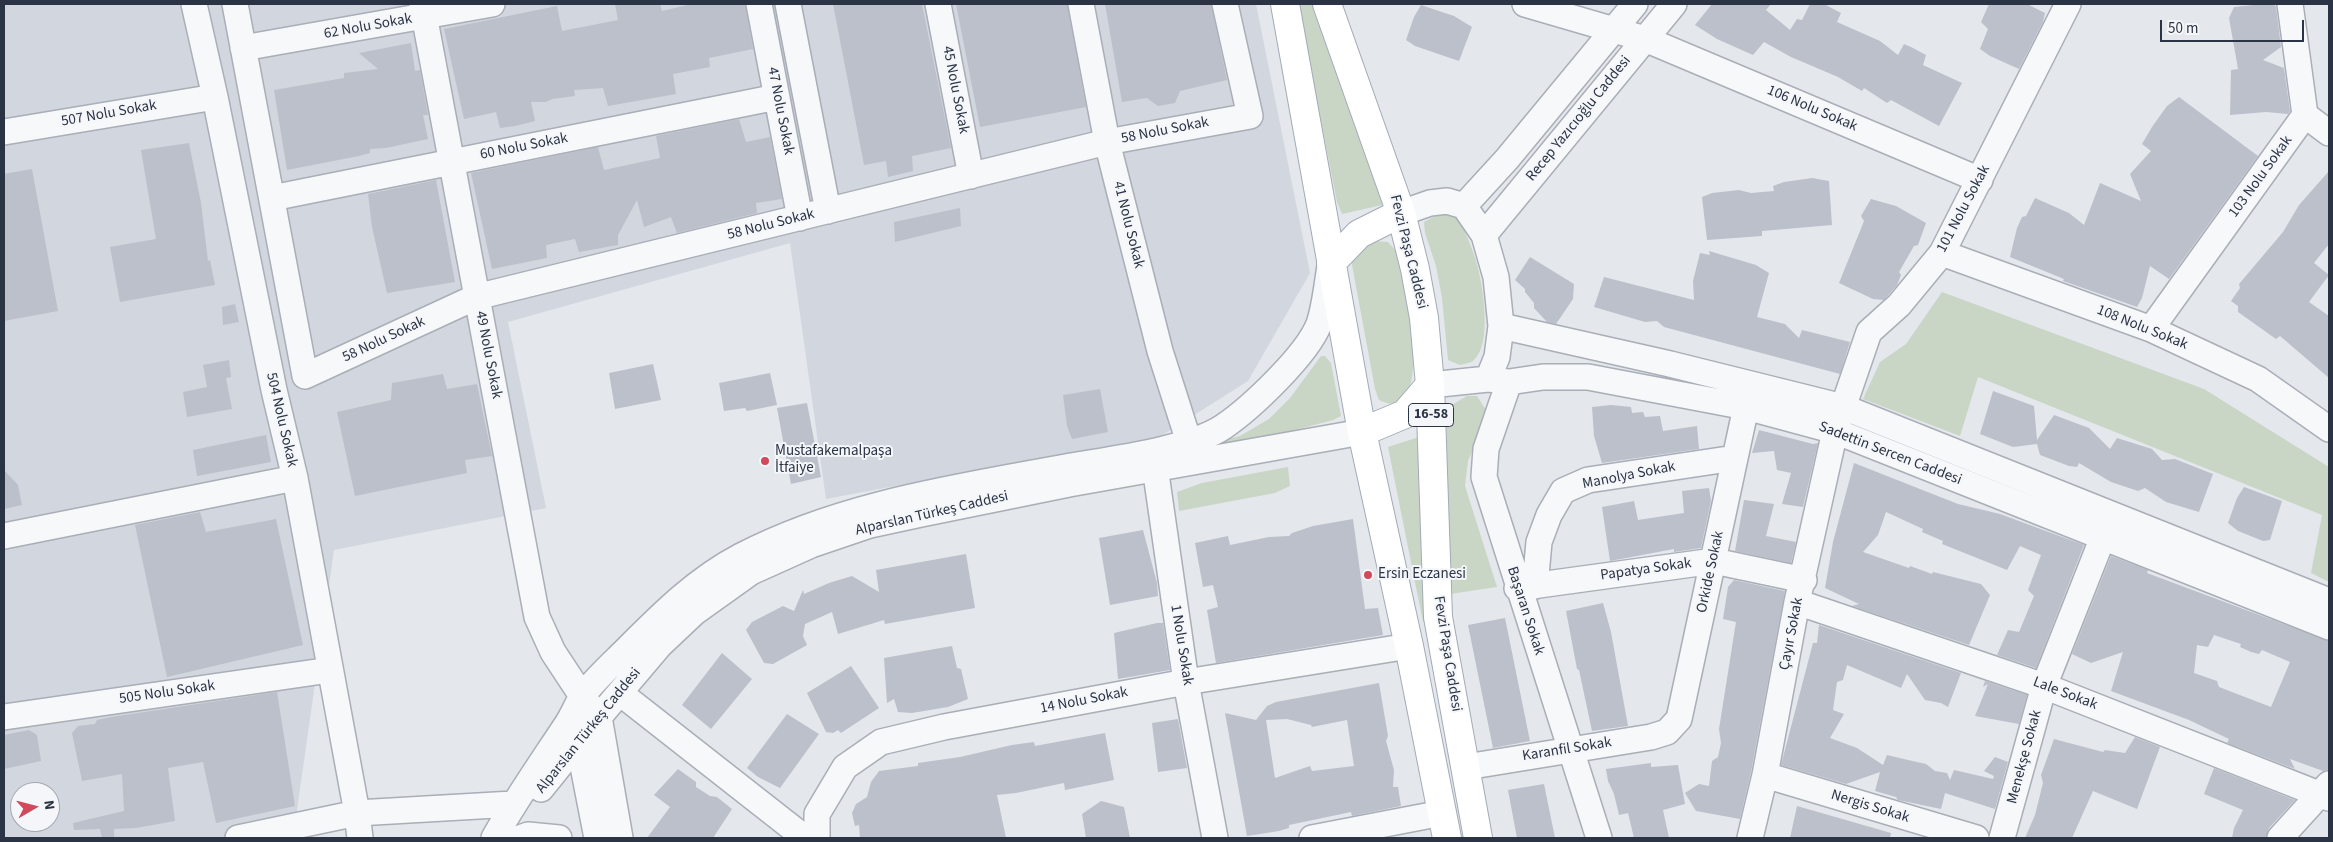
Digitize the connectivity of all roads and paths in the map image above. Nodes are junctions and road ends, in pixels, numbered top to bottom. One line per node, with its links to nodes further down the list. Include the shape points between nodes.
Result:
1 (194, 4): 20 (street, 504 Nolu Sokak)
2 (235, 4): 19 (street)
3 (492, 4): 16 (street, 62 Nolu Sokak)
4 (759, 4): 21 (street, 47 Nolu Sokak)
5 (788, 4): 31 (street, 47 Nolu Sokak)
6 (938, 4): 27 (street, 45 Nolu Sokak)
7 (1081, 4): 25 (street, 41 Nolu Sokak)
8 (1225, 4): 25 (street, 58 Nolu Sokak, via 1250,116)
9 (1285, 4): 36 (main road)
10 (1326, 4): 32 (main road, Fevzi Paşa Caddesi / 16-58)
11 (1525, 4): 17 (street, 106 Nolu Sokak)
12 (1635, 4): 17 (street, Recep Yazıcıoğlu Caddesi)
13 (1674, 4): 18 (street, Recep Yazıcıoğlu Caddesi)
14 (2290, 4): 22 (street)
15 (2063, 5): 28 (street, 101 Nolu Sokak)
16 (423, 10): 19 (street, 62 Nolu Sokak); 26 (street, 49 Nolu Sokak)
17 (1613, 31): 18 (street, 106 Nolu Sokak); 30 (street, Recep Yazıcıoğlu Caddesi)
18 (1644, 39): 28 (street, 106 Nolu Sokak); 34 (street, Recep Yazıcıoğlu Caddesi)
19 (243, 48): 29 (street)
20 (215, 97): 23 (street, 507 Nolu Sokak); 50 (street, 504 Nolu Sokak)
21 (777, 97): 26 (street, 60 Nolu Sokak); 33 (street, 47 Nolu Sokak)
22 (2305, 115): 24 (street); 39 (street, 103 Nolu Sokak)
23 (4, 132)
24 (2329, 133)
25 (1107, 142): 27 (street, 58 Nolu Sokak); 47 (street, 41 Nolu Sokak, via 1160,352)
26 (452, 161): 29 (street, 60 Nolu Sokak); 37 (street, 49 Nolu Sokak)
27 (971, 176): 31 (street, 58 Nolu Sokak)
28 (1980, 180): 35 (street, 101 Nolu Sokak)
29 (272, 198): 37 (street, 58 Nolu Sokak, via 305,376)
30 (1464, 206): 32 (street, via 1447,201); 34 (street, Başaran Sokak)
31 (828, 211): 33 (street, 58 Nolu Sokak)
32 (1401, 212): 36 (main road, via 1359,234); 41 (main road, Fevzi Paşa Caddesi / 16-58, via 1424,318)
33 (800, 218): 37 (street, 58 Nolu Sokak)
34 (1484, 235): 38 (street, Başaran Sokak, via 1496,277)
35 (1942, 253): 39 (street, 108 Nolu Sokak); 43 (street, 101 Nolu Sokak, via 1899,305 1869,332)
36 (1331, 263): 46 (main road); 47 (street, via 1318,325 1294,362 1255,401 1221,428)
37 (476, 298): 63 (street, 49 Nolu Sokak, via 537,617 553,652)
38 (1501, 326): 40 (street, Başaran Sokak); 43 (street, Sadettin Sercen Caddesi)
39 (2151, 329): 44 (street, 108 Nolu Sokak, via 2258,379)
40 (1498, 381): 41 (street, Sadettin Sercen Caddesi); 42 (street, Sadettin Sercen Caddesi, via 1588,377); 54 (street, Başaran Sokak, via 1484,477)
41 (1430, 385): 46 (main road, via 1405,414); 69 (main road, Fevzi Paşa Caddesi / 16-58, via 1438,617)
42 (1746, 407): 45 (street, Sadettin Sercen Caddesi); 49 (street, Orkide Sokak)
43 (1843, 407): 45 (street, 101 Nolu Sokak); 56 (street, Sadettin Sercen Caddesi)
44 (2329, 429)
45 (1835, 430): 52 (street, Sadettin Sercen Caddesi); 55 (street, Çayır Sokak)
46 (1362, 432): 48 (street, Alparslan Türkeş Caddesi); 58 (main road)
47 (1188, 442): 48 (street)
48 (1147, 458): 60 (street, 1 Nolu Sokak); 62 (street, Alparslan Türkeş Caddesi, via 1069,484 870,525 812,545 751,572 695,612 660,645); 63 (street, Alparslan Türkeş Caddesi, via 962,487 862,509 796,530 740,556 697,583)
49 (1735, 458): 53 (street, Orkide Sokak); 54 (street, Manolya Sokak, via 1588,480 1563,492 1549,515)
50 (295, 478): 51 (street); 59 (street, 504 Nolu Sokak)
51 (4, 536)
52 (2103, 537): 57 (street, Sadettin Sercen Caddesi); 61 (street, Menekşe Sokak)
53 (1714, 561): 54 (street, Papatya Sokak); 55 (street, Papatya Sokak); 66 (street, Orkide Sokak, via 1679,719)
54 (1526, 587): 68 (street, Başaran Sokak)
55 (1800, 591): 61 (street, Lale Sokak); 70 (street, Çayır Sokak)
56 (2329, 601)
57 (2329, 627)
58 (1409, 646): 60 (street, 14 Nolu Sokak); 74 (main road)
59 (330, 670): 64 (street, 505 Nolu Sokak); 73 (street, 504 Nolu Sokak)
60 (1186, 682): 84 (street, 14 Nolu Sokak, via 944,727 881,742 845,767 817,814); 85 (street, 1 Nolu Sokak)
61 (2044, 686): 71 (street, Lale Sokak); 91 (street, Menekşe Sokak)
62 (620, 693): 65 (street, Alparslan Türkeş Caddesi); 83 (street)
63 (582, 696): 65 (street, 49 Nolu Sokak); 67 (street); 72 (street, Alparslan Türkeş Caddesi)
64 (4, 717)
65 (599, 717): 67 (street, Alparslan Türkeş Caddesi); 82 (street)
66 (1667, 732): 68 (street, Karanfil Sokak)
67 (582, 738): 78 (street, Alparslan Türkeş Caddesi); 81 (street, via 582,761)
68 (1570, 750): 69 (street, Karanfil Sokak); 88 (street, Başaran Sokak)
69 (1466, 767): 87 (main road, Fevzi Paşa Caddesi / 16-58)
70 (1765, 775): 89 (street, Çayır Sokak); 90 (street, Nergis Sokak)
71 (2326, 792): 92 (street)
72 (513, 804): 73 (street); 77 (street, Alparslan Türkeş Caddesi)
73 (357, 814): 75 (street); 76 (street, 504 Nolu Sokak)
74 (1445, 826): 86 (street)
75 (238, 838)
76 (360, 838)
77 (494, 838)
78 (502, 838)
79 (520, 838): 80 (street, via 528,835)
80 (559, 838)
81 (597, 838)
82 (620, 838)
83 (805, 838)
84 (817, 838)
85 (1215, 838)
86 (1312, 838)
87 (1478, 838)
88 (1598, 838)
89 (1750, 838)
90 (1976, 838)
91 (2002, 838)
92 (2280, 838)

